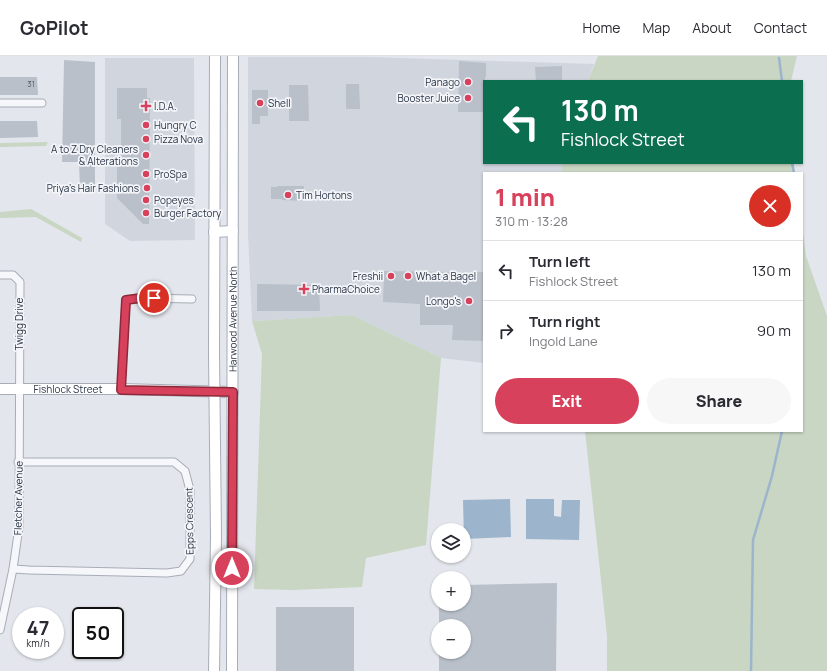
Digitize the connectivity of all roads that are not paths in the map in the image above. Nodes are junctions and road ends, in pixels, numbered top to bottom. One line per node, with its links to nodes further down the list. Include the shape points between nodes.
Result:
1 (215, 56): 6 (main road, Harwood Avenue North)
2 (233, 56): 5 (main road, Harwood Avenue North)
3 (0, 103): 4 (street)
4 (42, 103)
5 (233, 231): 6 (main road); 13 (main road, Harwood Avenue North)
6 (214, 232): 12 (main road, Harwood Avenue North)
7 (0, 275): 10 (street, Twigg Drive, via 13,275 20,282)
8 (192, 298): 11 (street, via 126,300)
9 (0, 389): 10 (main road, Fishlock Street)
10 (19, 389): 11 (main road, Fishlock Street); 14 (street, Fletcher Avenue)
11 (121, 390): 12 (main road, Fishlock Street)
12 (214, 392): 13 (main road, Fishlock Street); 17 (main road, Harwood Avenue North)
13 (233, 392): 18 (main road, Harwood Avenue North)
14 (18, 462): 15 (street, Fletcher Avenue, via 19,526); 15 (street, Epps Crescent, via 174,462 185,471 190,490 190,558 181,571 167,573)
15 (13, 569): 16 (street, Fletcher Avenue)
16 (0, 630)
17 (214, 671)
18 (232, 671)

